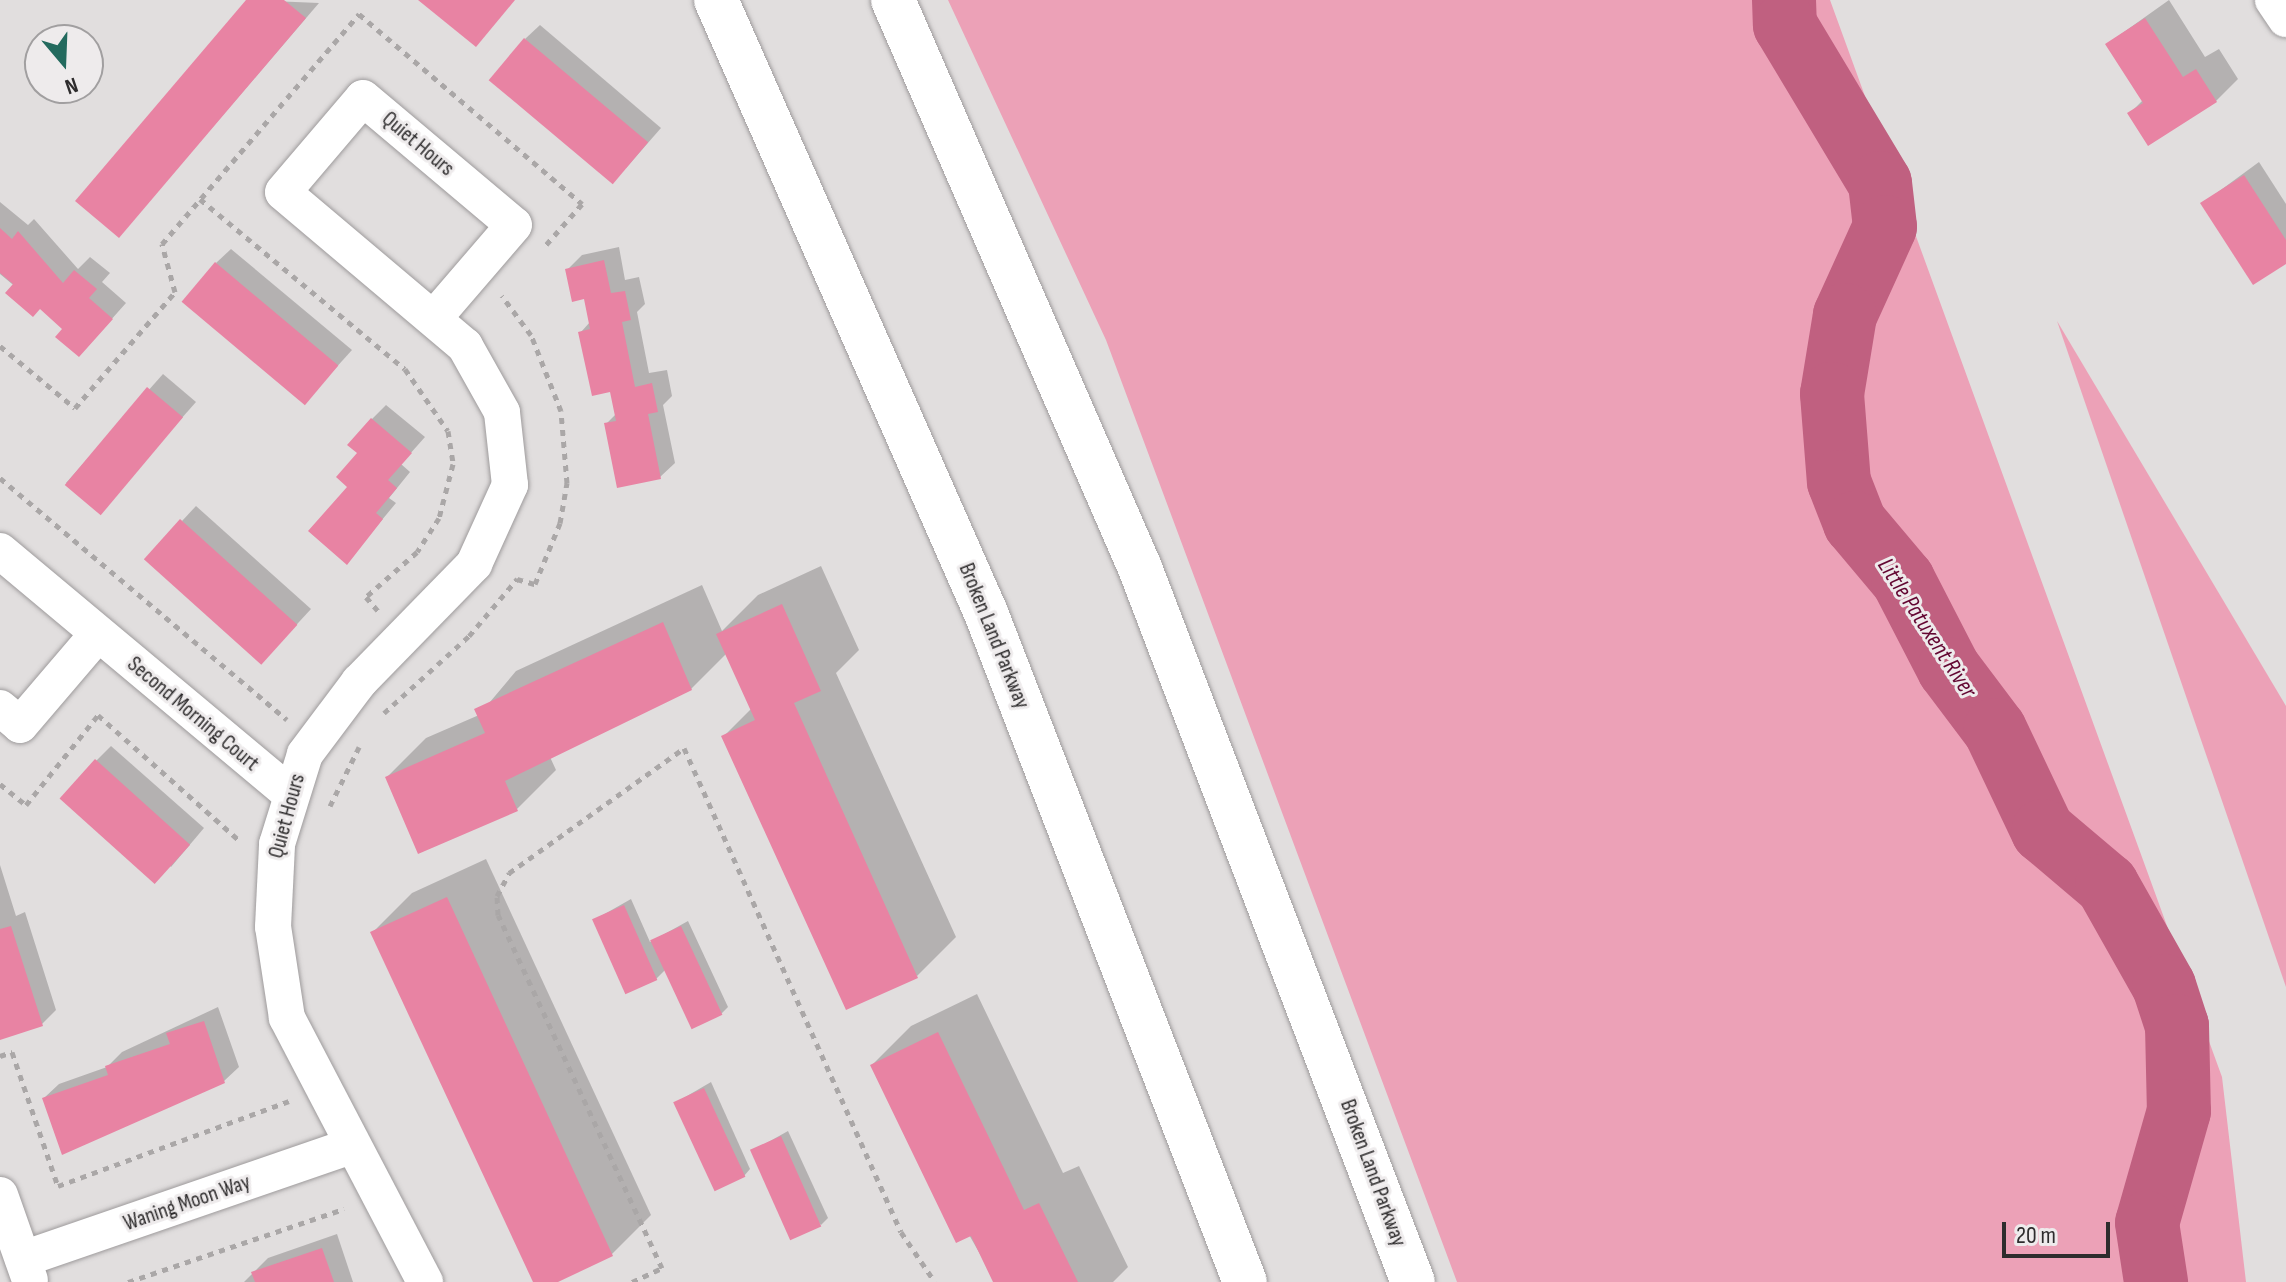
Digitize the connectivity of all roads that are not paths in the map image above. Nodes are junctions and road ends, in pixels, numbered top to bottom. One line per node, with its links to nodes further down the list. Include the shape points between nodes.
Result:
1 (716, 0): 14 (main road, Broken Land Parkway, via 986,613)
2 (893, 0): 15 (main road, Broken Land Parkway, via 1140,568)
3 (2273, 0): 4 (street)
4 (2286, 19)
5 (434, 318): 5 (street, Quiet Hours, via 283,192 363,98 514,225); 9 (street, Quiet Hours, via 486,377 510,445 510,485 474,564 328,719)
6 (0, 551): 7 (street, Second Morning Court)
7 (97, 635): 8 (street, via 20,725); 9 (street, Second Morning Court)
8 (0, 708)
9 (278, 784): 10 (street, Quiet Hours, via 272,884 278,975 287,1018)
10 (351, 1146): 12 (street, Waning Moon Way); 13 (street, Quiet Hours)
11 (0, 1195): 12 (street, Waning Moon Way)
12 (26, 1271)
13 (425, 1282)
14 (1245, 1282)
15 (1413, 1282)

